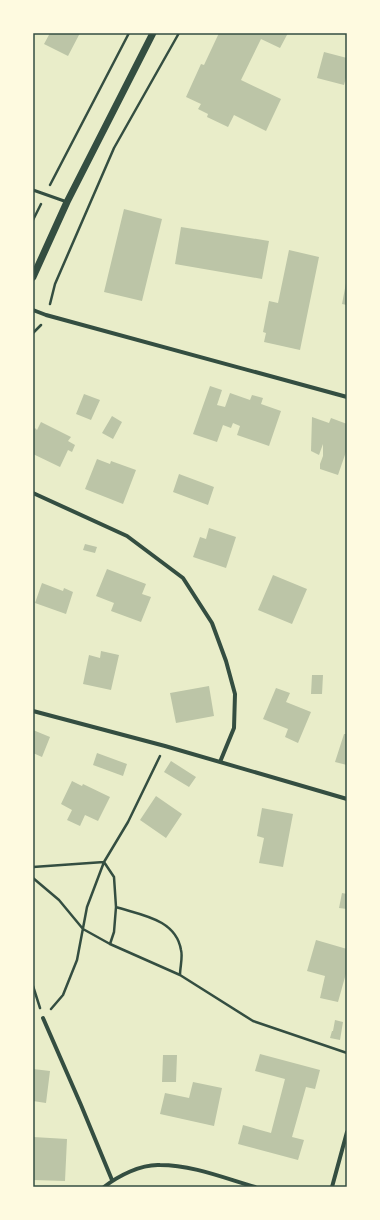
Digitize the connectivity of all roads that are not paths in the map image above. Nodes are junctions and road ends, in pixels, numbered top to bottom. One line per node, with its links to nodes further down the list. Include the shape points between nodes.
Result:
1 (153, 33): 3 (street)
2 (33, 190): 3 (lane)
3 (67, 202): 4 (street)
4 (33, 277)
5 (33, 310): 6 (street)
6 (347, 397)
7 (33, 492): 9 (street, via 127,536 183,578 212,623 235,694 234,728)
8 (33, 711): 9 (street)
9 (220, 762): 10 (street)
10 (347, 799)
11 (43, 1018): 13 (street)
12 (347, 1132): 16 (street)
13 (112, 1180): 14 (street); 15 (street, via 134,1170 158,1164 185,1167)
14 (104, 1187)
15 (255, 1187)
16 (332, 1187)

